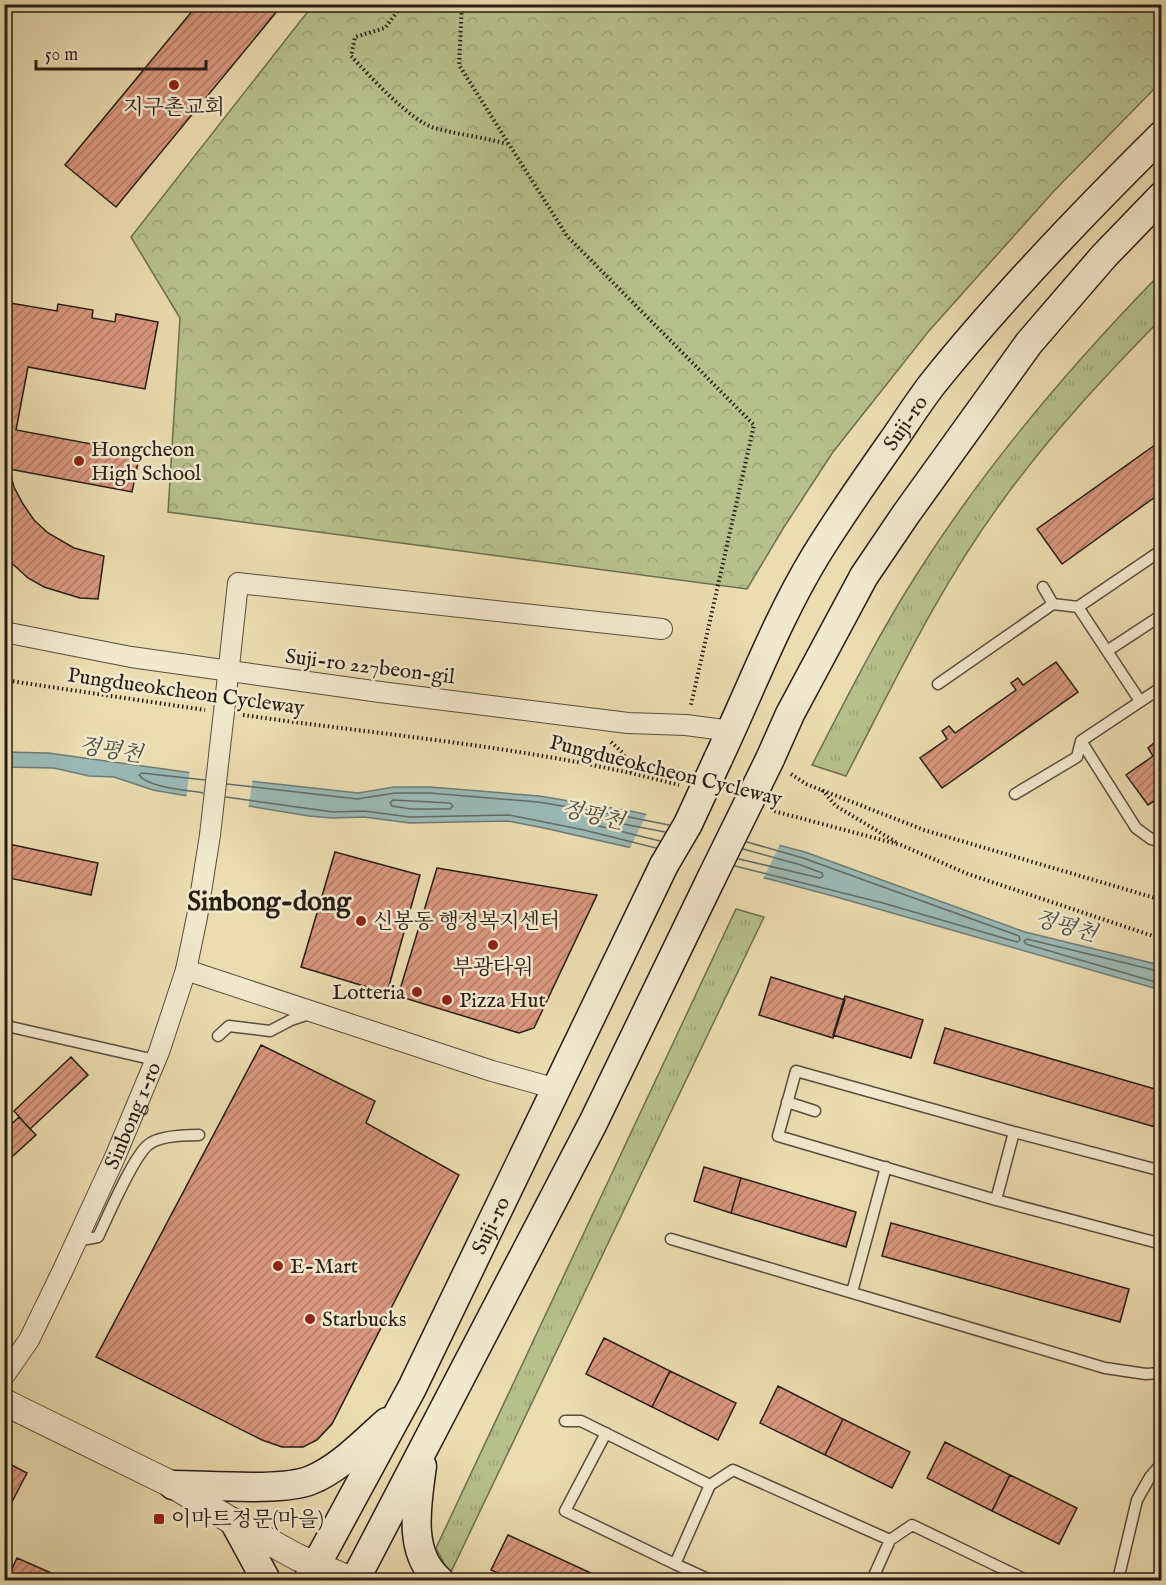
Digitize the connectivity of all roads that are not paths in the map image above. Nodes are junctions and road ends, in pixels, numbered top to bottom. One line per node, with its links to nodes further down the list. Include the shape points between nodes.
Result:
1 (1161, 135): 15 (main road, Suji-ro, via 1093,203 933,383 815,556)
2 (1161, 196): 42 (main road, Suji-ro, bridge, via 1029,343 864,576 790,714 593,1123)
3 (1161, 550): 6 (lane)
4 (1043, 586): 5 (lane)
5 (1053, 604): 6 (lane); 12 (lane)
6 (1078, 607): 10 (lane)
7 (1161, 615): 10 (lane)
8 (662, 629): 11 (street, via 238,583)
9 (4, 632): 11 (street, Suji-ro 227beon-gil)
10 (1107, 651): 14 (lane)
11 (228, 671): 15 (street, Suji-ro 227beon-gil, via 628,723); 19 (street, Sinbong 1-ro, bridge, via 210,835)
12 (938, 684)
13 (1161, 687): 14 (lane)
14 (1140, 701): 16 (lane)
15 (732, 731): 24 (main road, Suji-ro, bridge)
16 (1082, 741): 17 (lane, via 1077,757); 18 (lane, via 1137,828)
17 (1015, 794)
18 (1161, 842)
19 (186, 970): 20 (street); 23 (street, Sinbong 1-ro)
20 (315, 1012): 22 (lane, via 270,1031 229,1026); 24 (street)
21 (4, 1028): 23 (lane)
22 (218, 1036)
23 (155, 1060): 33 (street, Sinbong 1-ro)
24 (557, 1089): 39 (main road, Suji-ro)
25 (787, 1102): 26 (lane); 27 (lane, via 796,1071); 29 (lane, via 777,1136)
26 (814, 1111)
27 (1014, 1132): 30 (lane); 31 (lane)
28 (199, 1136): 33 (lane, via 149,1143 137,1158 98,1237)
29 (886, 1167): 31 (lane); 35 (lane)
30 (1161, 1171)
31 (996, 1200): 34 (lane)
32 (671, 1239): 35 (lane)
33 (76, 1241): 37 (street, Sinbong 1-ro, via 29,1340)
34 (1161, 1244)
35 (852, 1292): 36 (lane, via 1105,1368)
36 (1161, 1373)
37 (4, 1376)
38 (4, 1402): 44 (street)
39 (398, 1413): 44 (main road, via 336,1465 310,1481 264,1486); 49 (main road, Suji-ro)
40 (565, 1421): 41 (lane, via 581,1421)
41 (606, 1433): 45 (lane); 48 (lane, via 565,1511)
42 (424, 1446): 51 (main road, Suji-ro); 52 (main road, via 416,1525 419,1550)
43 (1161, 1463): 56 (lane, via 1137,1500)
44 (173, 1485): 46 (street)
45 (710, 1485): 47 (lane, via 733,1470); 48 (lane)
46 (235, 1523): 49 (street, via 297,1557); 50 (main road)
47 (890, 1540): 54 (lane); 55 (lane, via 912,1525)
48 (675, 1564): 53 (lane)
49 (312, 1573): 51 (street)
50 (266, 1581)
51 (353, 1581)
52 (439, 1581)
53 (710, 1581)
54 (872, 1581)
55 (1026, 1581)
56 (1118, 1581)

